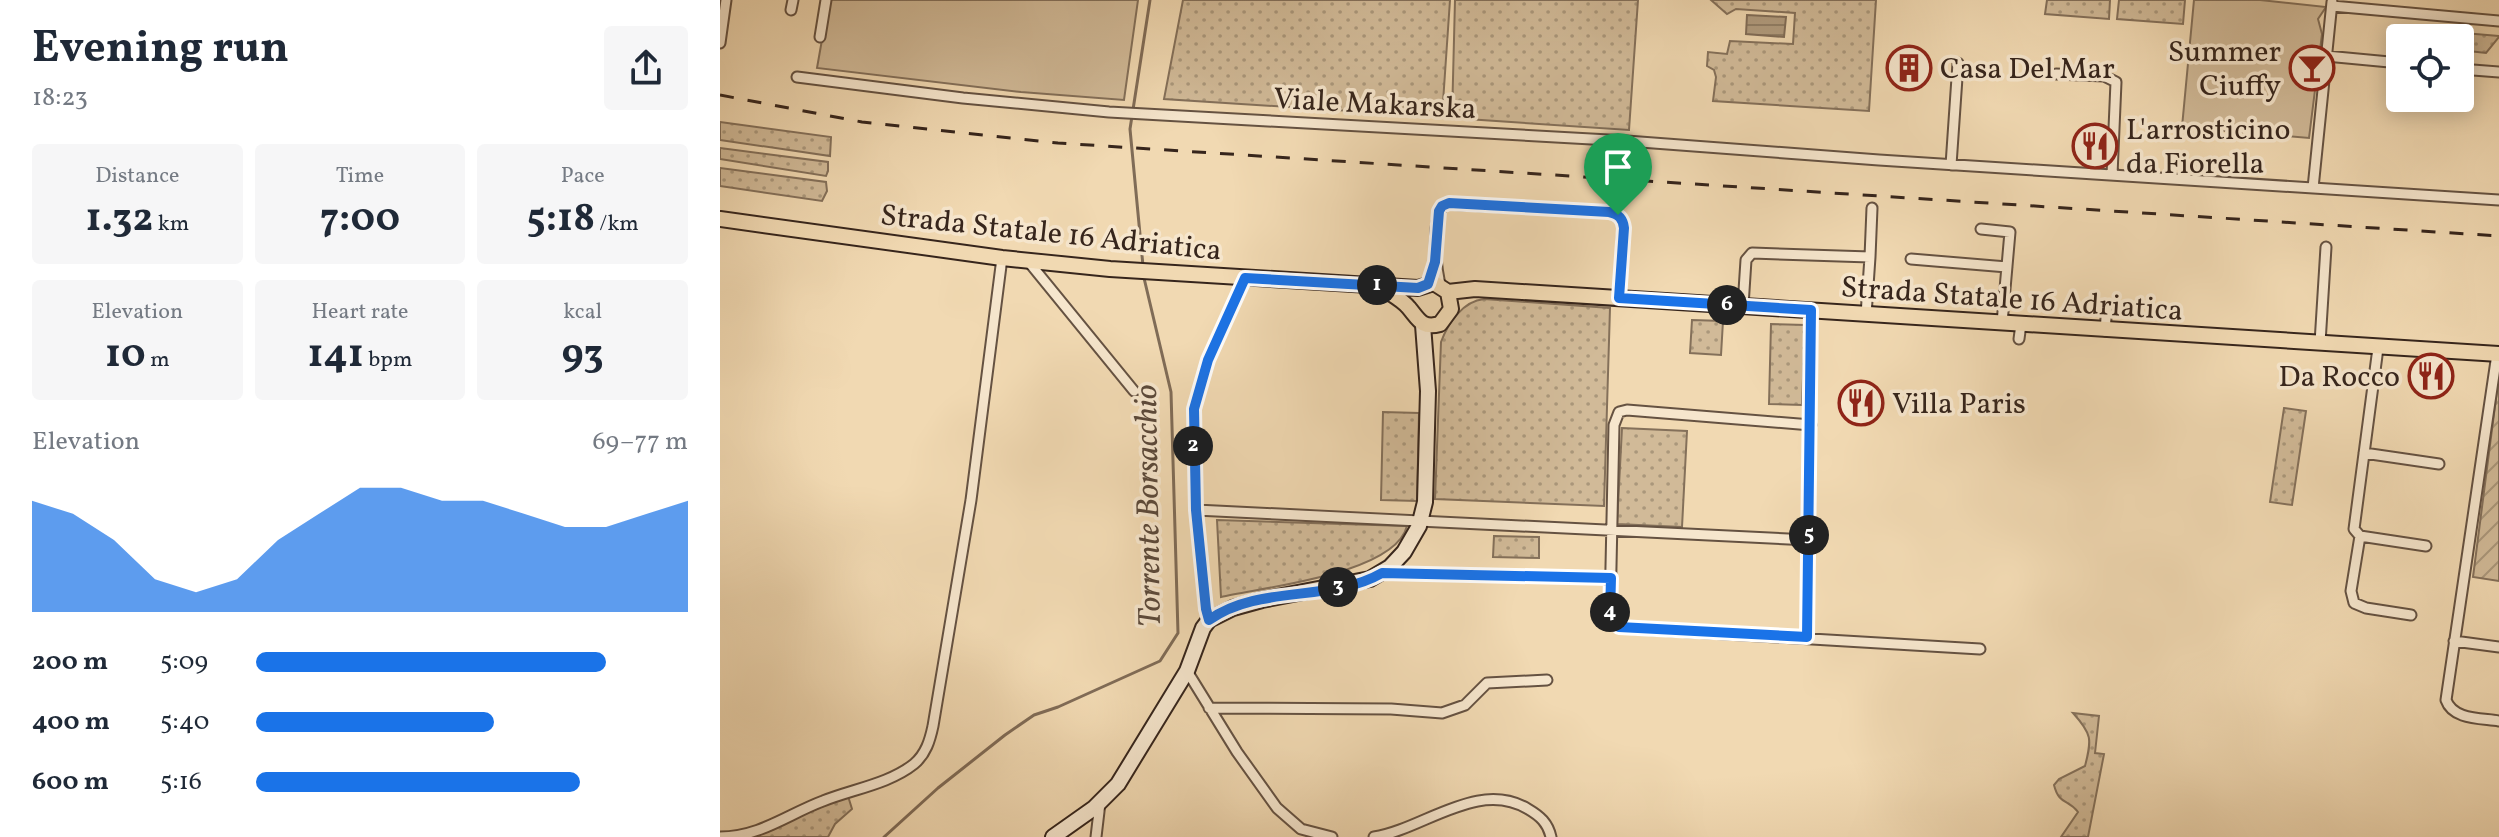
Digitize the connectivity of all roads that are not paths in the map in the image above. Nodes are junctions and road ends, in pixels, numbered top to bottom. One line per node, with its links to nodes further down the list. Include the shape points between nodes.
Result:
1 (726, 0): 5 (street)
2 (826, 0): 4 (street)
3 (2499, 21): 6 (street, via 2332,4)
4 (820, 37)
5 (720, 43)
6 (2326, 56): 7 (street); 15 (street)
7 (2386, 62)
8 (1958, 63): 13 (street)
9 (2474, 70): 10 (street)
10 (2499, 72)
11 (2056, 74): 14 (street, via 2104,76 2116,82)
12 (797, 77): 13 (street, Viale Makarska, via 1109,112)
13 (1951, 165): 14 (street, Viale Makarska)
14 (2112, 175): 15 (street, Viale Makarska)
15 (2313, 188): 16 (street, Viale Makarska)
16 (2499, 200)
17 (1872, 208): 21 (street)
18 (720, 219): 22 (main road, Strada Statale 16 Adriatica)
19 (1981, 229): 25 (street, via 2010,232)
20 (2326, 247): 41 (street)
21 (1870, 257): 31 (street, via 1752,253 1746,260); 34 (street)
22 (1002, 258): 24 (main road, Strada Statale 16 Adriatica); 68 (street, via 967,527 926,750 892,776 763,830)
23 (1911, 259): 25 (street)
24 (1028, 261): 26 (main road, Strada Statale 16 Adriatica); 45 (street)
25 (2007, 267): 35 (street)
26 (1245, 278): 27 (main road, Strada Statale 16 Adriatica); 49 (street, via 1196,395)
27 (1378, 285): 28 (main road, Strada Statale 16 Adriatica); 32 (main road)
28 (1437, 290): 29 (main road, Strada Statale 16 Adriatica); 29 (street, via 1438,213 1448,203 1620,217); 32 (main road, via 1411,297); 36 (main road, via 1449,315)
29 (1619, 298): 31 (main road, Strada Statale 16 Adriatica)
30 (2107, 305): 39 (street)
31 (1743, 306): 33 (main road, Strada Statale 16 Adriatica)
32 (1410, 309): 38 (main road)
33 (1811, 310): 34 (main road, Strada Statale 16 Adriatica); 46 (street)
34 (1866, 315): 35 (main road, Strada Statale 16 Adriatica)
35 (2002, 323): 37 (main road, Strada Statale 16 Adriatica)
36 (1440, 324): 38 (main road); 43 (street)
37 (2021, 324): 39 (main road, Strada Statale 16 Adriatica); 40 (street)
38 (1423, 325): 43 (street)
39 (2105, 331): 41 (main road, Strada Statale 16 Adriatica)
40 (2019, 339)
41 (2320, 343): 42 (main road, Strada Statale 16 Adriatica)
42 (2378, 348): 44 (main road, Strada Statale 16 Adriatica); 47 (street)
43 (1427, 352): 50 (street)
44 (2498, 354): 60 (street)
45 (1134, 391)
46 (1811, 425): 51 (street, via 1619,412 1614,425); 53 (street)
47 (2364, 453): 48 (street); 52 (street, via 2354,529)
48 (2439, 464)
49 (1196, 510): 50 (street); 58 (street)
50 (1421, 520): 51 (street); 55 (street, via 1404,552)
51 (1612, 529): 53 (street); 56 (street)
52 (2358, 535): 54 (street); 57 (street, via 2352,601)
53 (1809, 540): 59 (street)
54 (2426, 546)
55 (1382, 573): 56 (street); 58 (street, via 1357,583 1262,600)
56 (1611, 578): 59 (street, via 1610,615 1619,627)
57 (2411, 615)
58 (1209, 620): 63 (street)
59 (1807, 637): 62 (street)
60 (2454, 641): 61 (street); 66 (street, via 2446,700 2450,710)
61 (2499, 647)
62 (1980, 649)
63 (1187, 671): 65 (street); 67 (street)
64 (1547, 680): 65 (street, via 1487,683 1465,705 1442,713)
65 (1209, 708): 71 (street, via 1285,817 1301,829)
66 (2499, 721)
67 (1100, 803): 69 (street); 70 (street)
68 (720, 837)
69 (1053, 837)
70 (1096, 837)
71 (1332, 837)
72 (1374, 837): 73 (street, via 1488,799 1527,808 1545,822)
73 (1551, 837)

